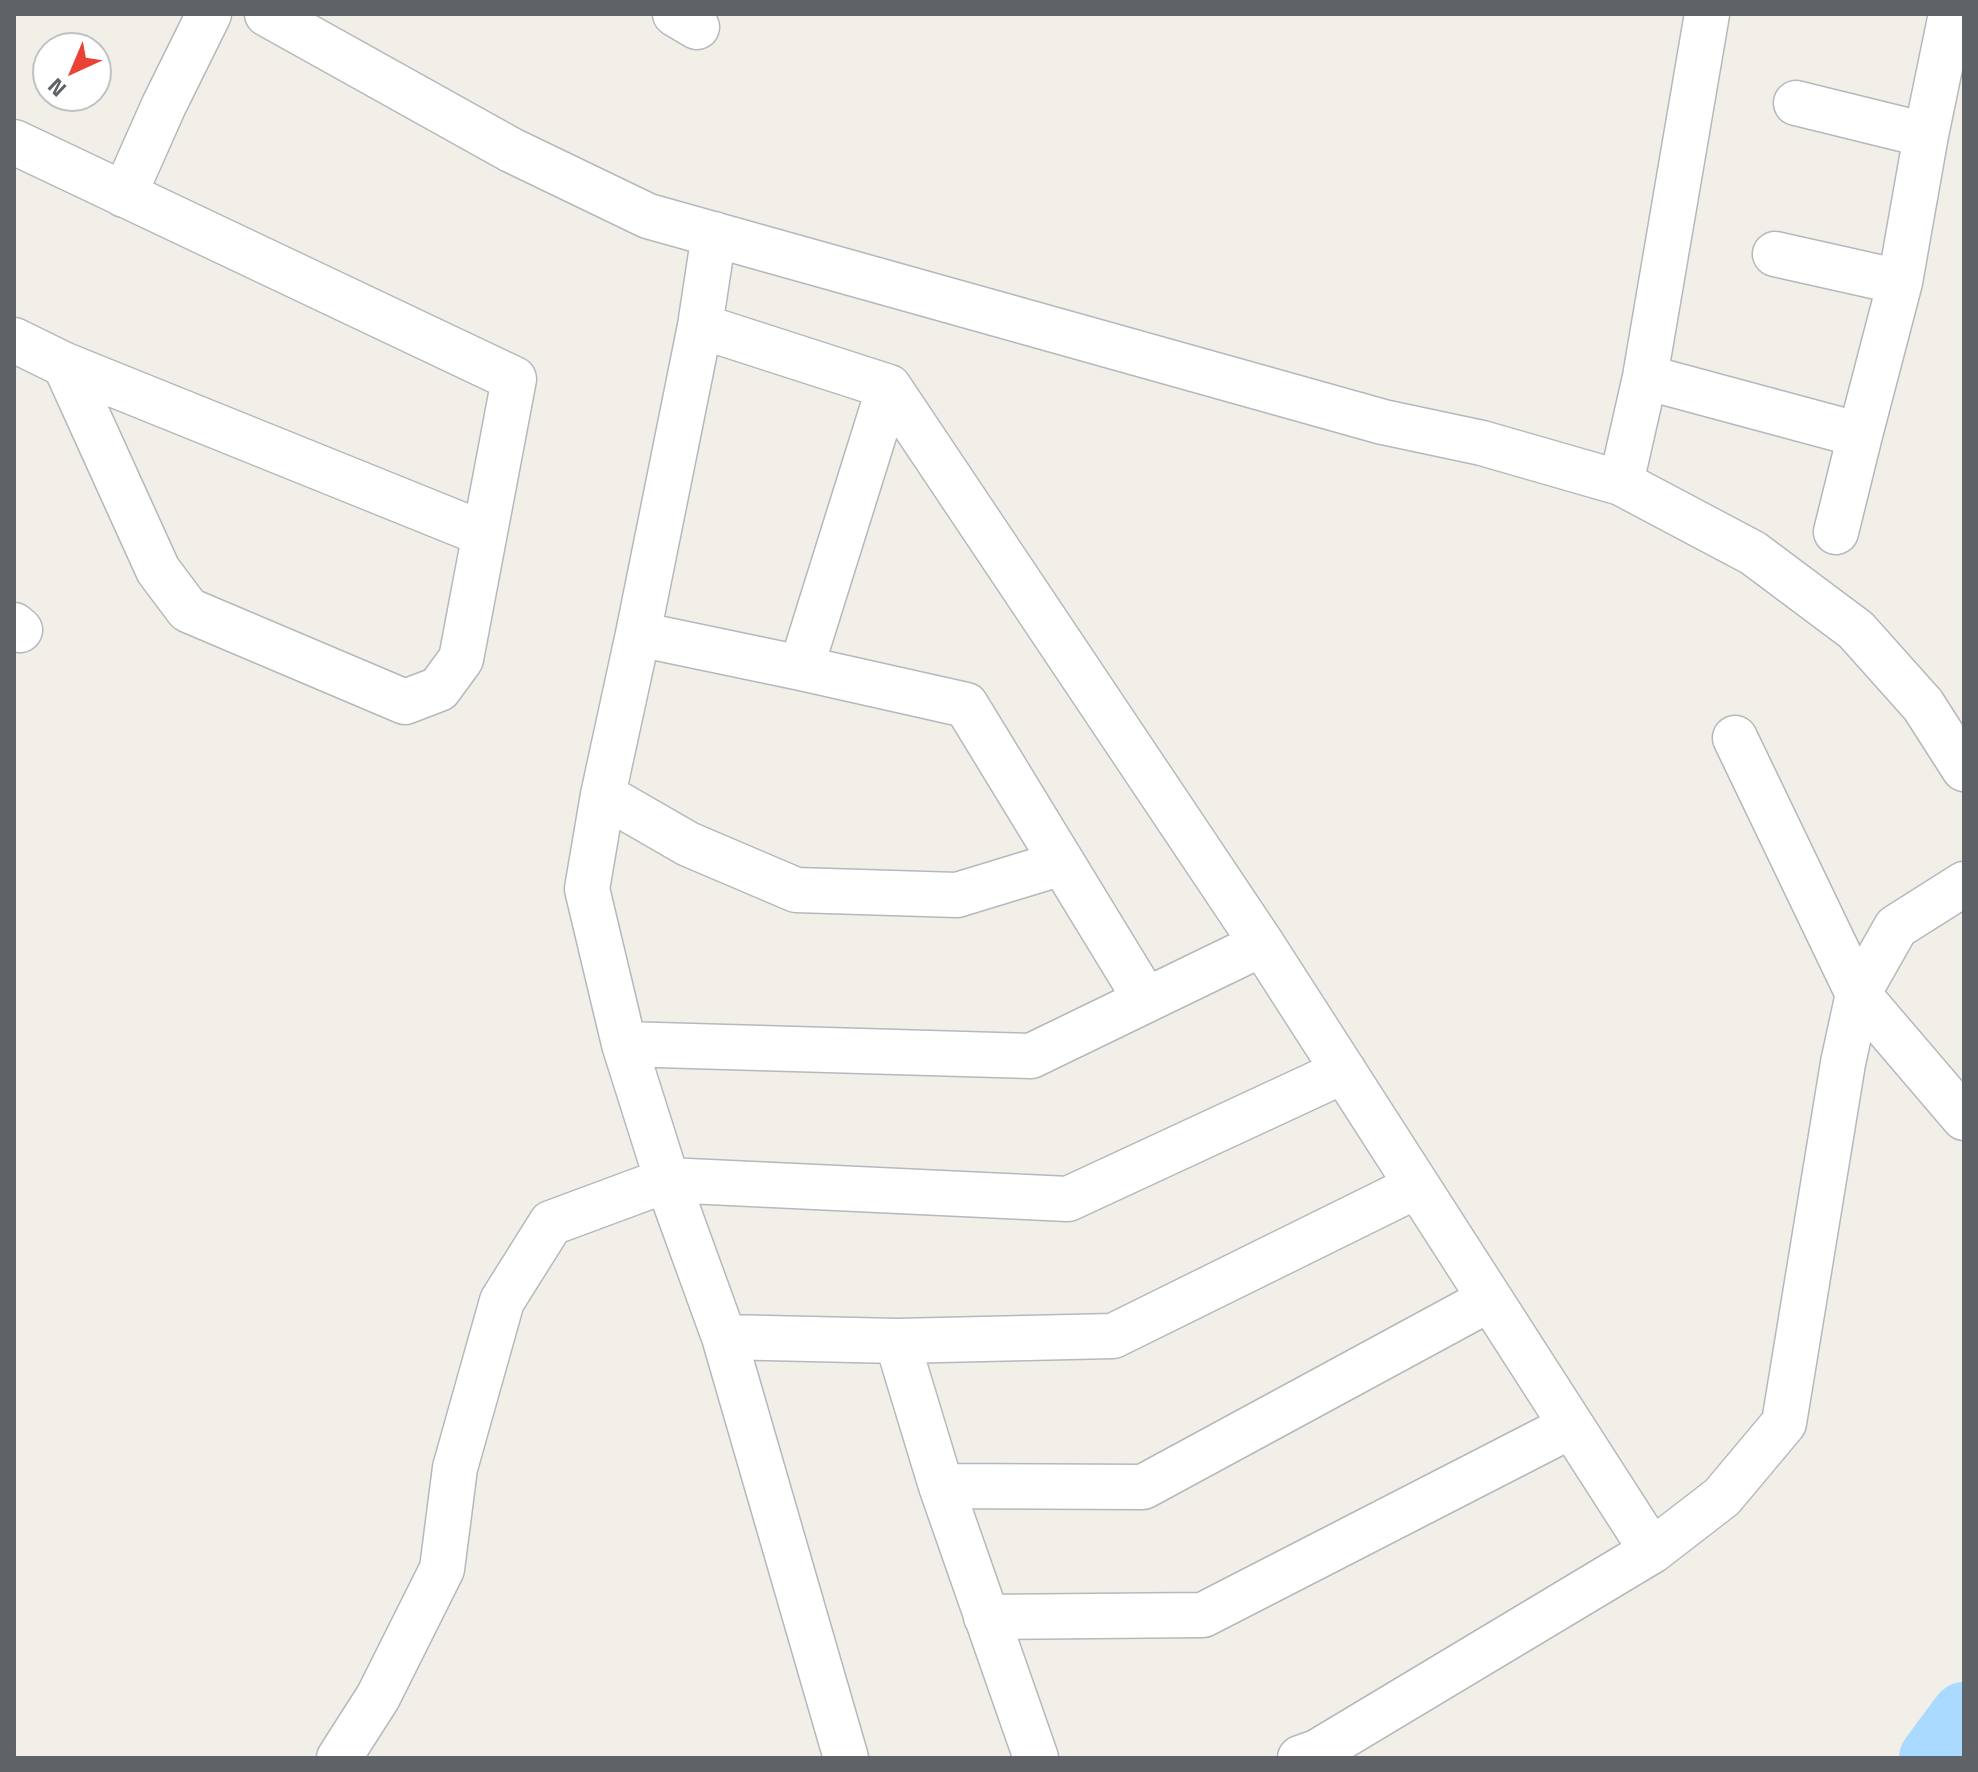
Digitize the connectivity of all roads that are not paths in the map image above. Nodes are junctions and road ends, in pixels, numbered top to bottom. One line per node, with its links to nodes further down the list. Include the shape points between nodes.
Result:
1 (209, 14): 8 (street)
2 (267, 14): 9 (street, via 511,150 648,216)
3 (1707, 14): 15 (street)
4 (1951, 14): 6 (street)
5 (1796, 103): 6 (street)
6 (1926, 135): 11 (street)
7 (14, 142): 8 (street)
8 (124, 195): 20 (street, via 514,379)
9 (714, 234): 12 (street); 18 (street, via 1383,422 1482,443)
10 (1775, 254): 11 (street)
11 (1900, 282): 17 (street)
12 (700, 326): 16 (street); 21 (street)
13 (14, 340): 14 (street)
14 (65, 365): 20 (street); 20 (street, via 158,570 188,610 405,702 439,689 461,659)
15 (1645, 377): 17 (street); 18 (street)
16 (889, 387): 22 (street); 28 (street)
17 (1860, 435): 19 (street)
18 (1621, 483): 24 (street, via 1753,553 1856,630 1923,705)
19 (1836, 532)
20 (484, 534)
21 (638, 634): 22 (street); 25 (street)
22 (801, 668): 26 (street, via 966,705)
23 (1735, 738): 29 (street)
24 (1964, 769)
25 (603, 795): 26 (street, via 688,844 796,890 957,895); 31 (street, via 587,889)
26 (1062, 863): 30 (street)
27 (1964, 884): 29 (street, via 1896,927)
28 (1262, 944): 30 (street); 32 (street)
29 (1858, 994): 33 (street); 41 (street, via 1784,1423 1722,1497)
30 (1146, 1000): 31 (street, via 1031,1056)
31 (624, 1044): 34 (street)
32 (1344, 1071): 34 (street, via 1068,1199); 35 (street)
33 (1964, 1118)
34 (667, 1180): 37 (street); 43 (street, via 551,1223 502,1301 455,1468 442,1569 378,1697)
35 (1417, 1186): 36 (street); 38 (street, via 1113,1336)
36 (1490, 1299): 39 (street); 40 (street, via 1143,1487)
37 (724, 1337): 38 (street); 44 (street)
38 (897, 1341): 40 (street)
39 (1571, 1426): 41 (street); 42 (street, via 1203,1615)
40 (941, 1486): 42 (street)
41 (1652, 1551): 46 (street)
42 (986, 1617): 45 (street)
43 (339, 1758)
44 (846, 1758)
45 (1036, 1758)
46 (1300, 1758)

